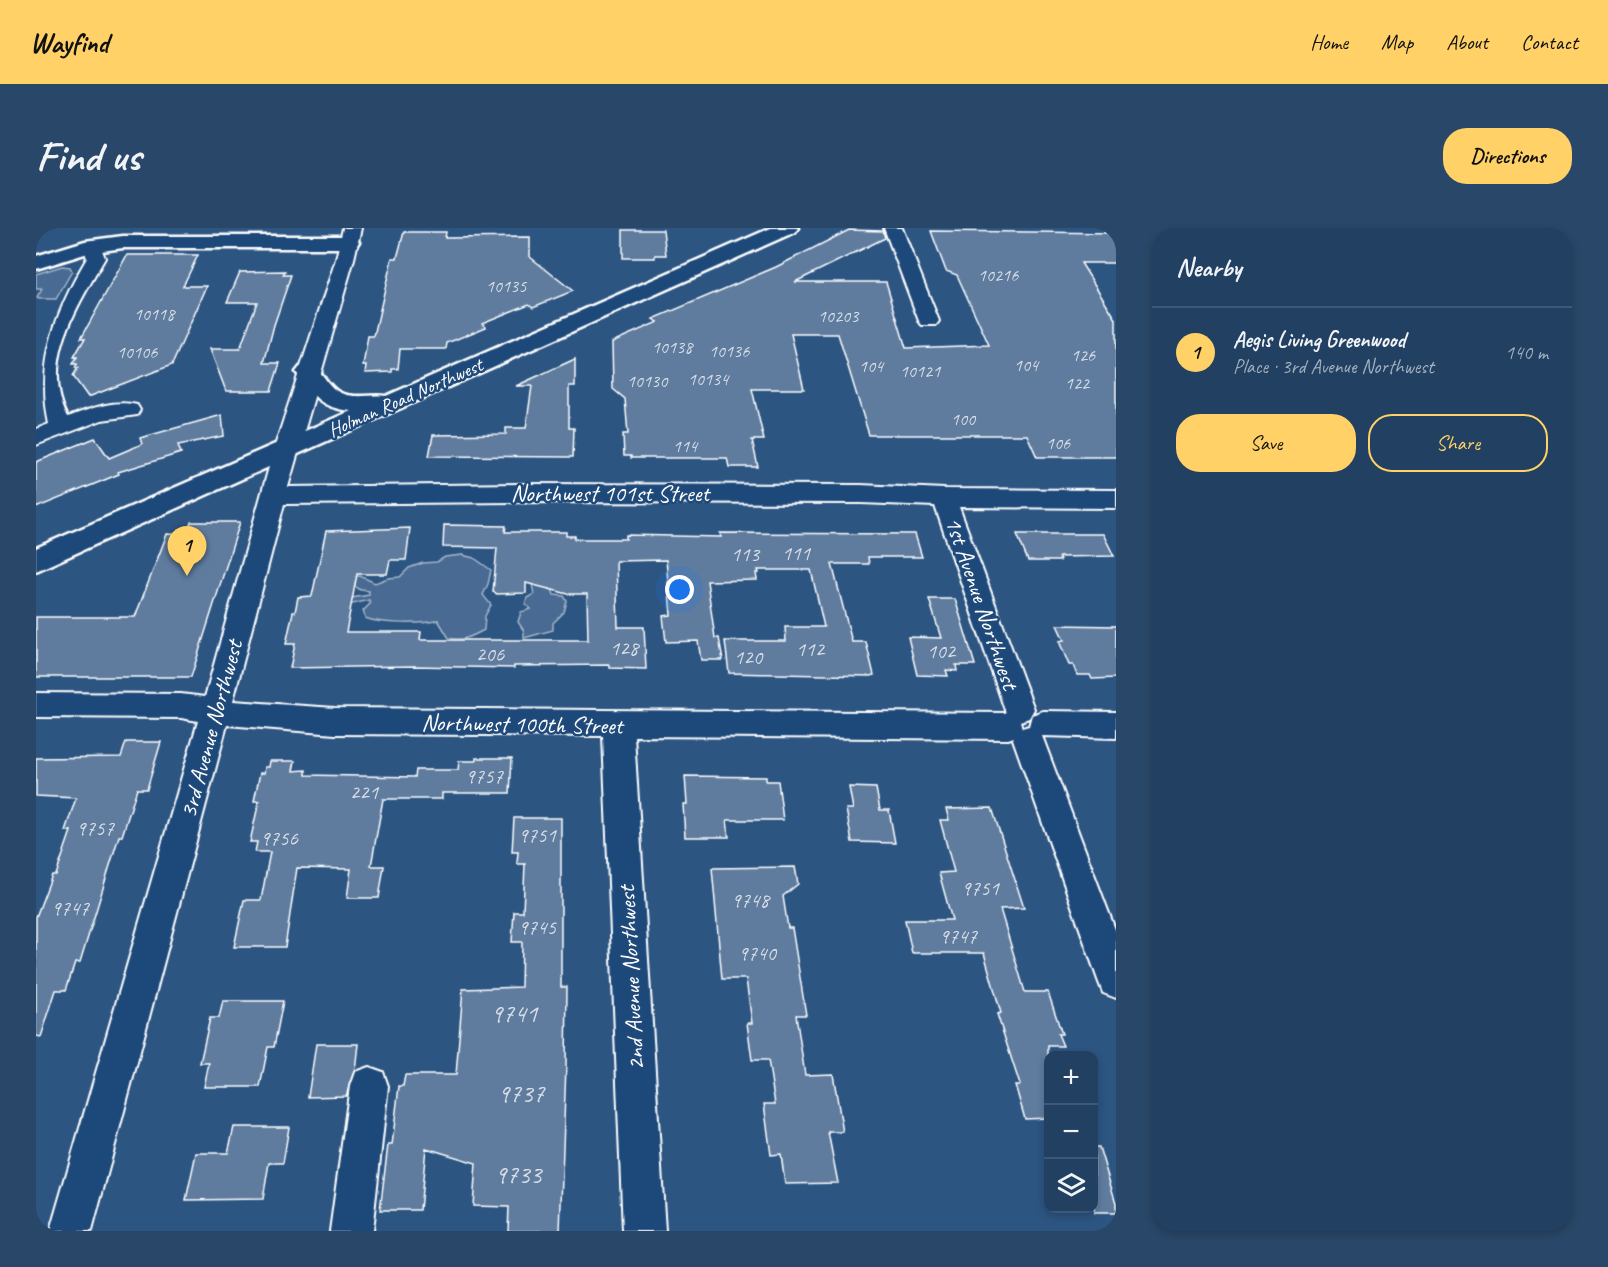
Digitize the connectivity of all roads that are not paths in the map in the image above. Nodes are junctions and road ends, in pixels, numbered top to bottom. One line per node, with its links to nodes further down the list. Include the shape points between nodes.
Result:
1 (893, 228): 6 (street)
2 (775, 230): 8 (main road, Holman Road Northwest)
3 (350, 235): 4 (main road); 7 (street, 3rd Avenue Northwest)
4 (92, 246): 5 (main road); 10 (street, via 96,258 54,333 44,360 49,401)
5 (36, 263)
6 (929, 321)
7 (308, 372): 8 (main road, via 325,395 332,398); 12 (street, 3rd Avenue Northwest)
8 (391, 403): 12 (main road, Holman Road Northwest)
9 (129, 410): 10 (street, via 99,413)
10 (62, 427): 11 (street)
11 (36, 437)
12 (286, 449): 13 (street, 3rd Avenue Northwest); 16 (main road, Holman Road Northwest)
13 (275, 496): 14 (street, Northwest 101st Street, via 861,494); 18 (street, 3rd Avenue Northwest)
14 (944, 498): 15 (street, Northwest 101st Street); 20 (street, 1st Avenue Northwest)
15 (1116, 499)
16 (36, 560)
17 (36, 705): 18 (street, Northwest 100th Street, via 181,706)
18 (216, 711): 19 (street, Northwest 100th Street, via 335,722); 24 (street, 3rd Avenue Northwest)
19 (618, 724): 20 (street, Northwest 100th Street); 26 (street, 2nd Avenue Northwest)
20 (1025, 724): 21 (street, Northwest 100th Street); 22 (street, 1st Avenue Northwest)
21 (1116, 725)
22 (1116, 980)
23 (369, 1086): 25 (street)
24 (71, 1231)
25 (351, 1231)
26 (644, 1231)

